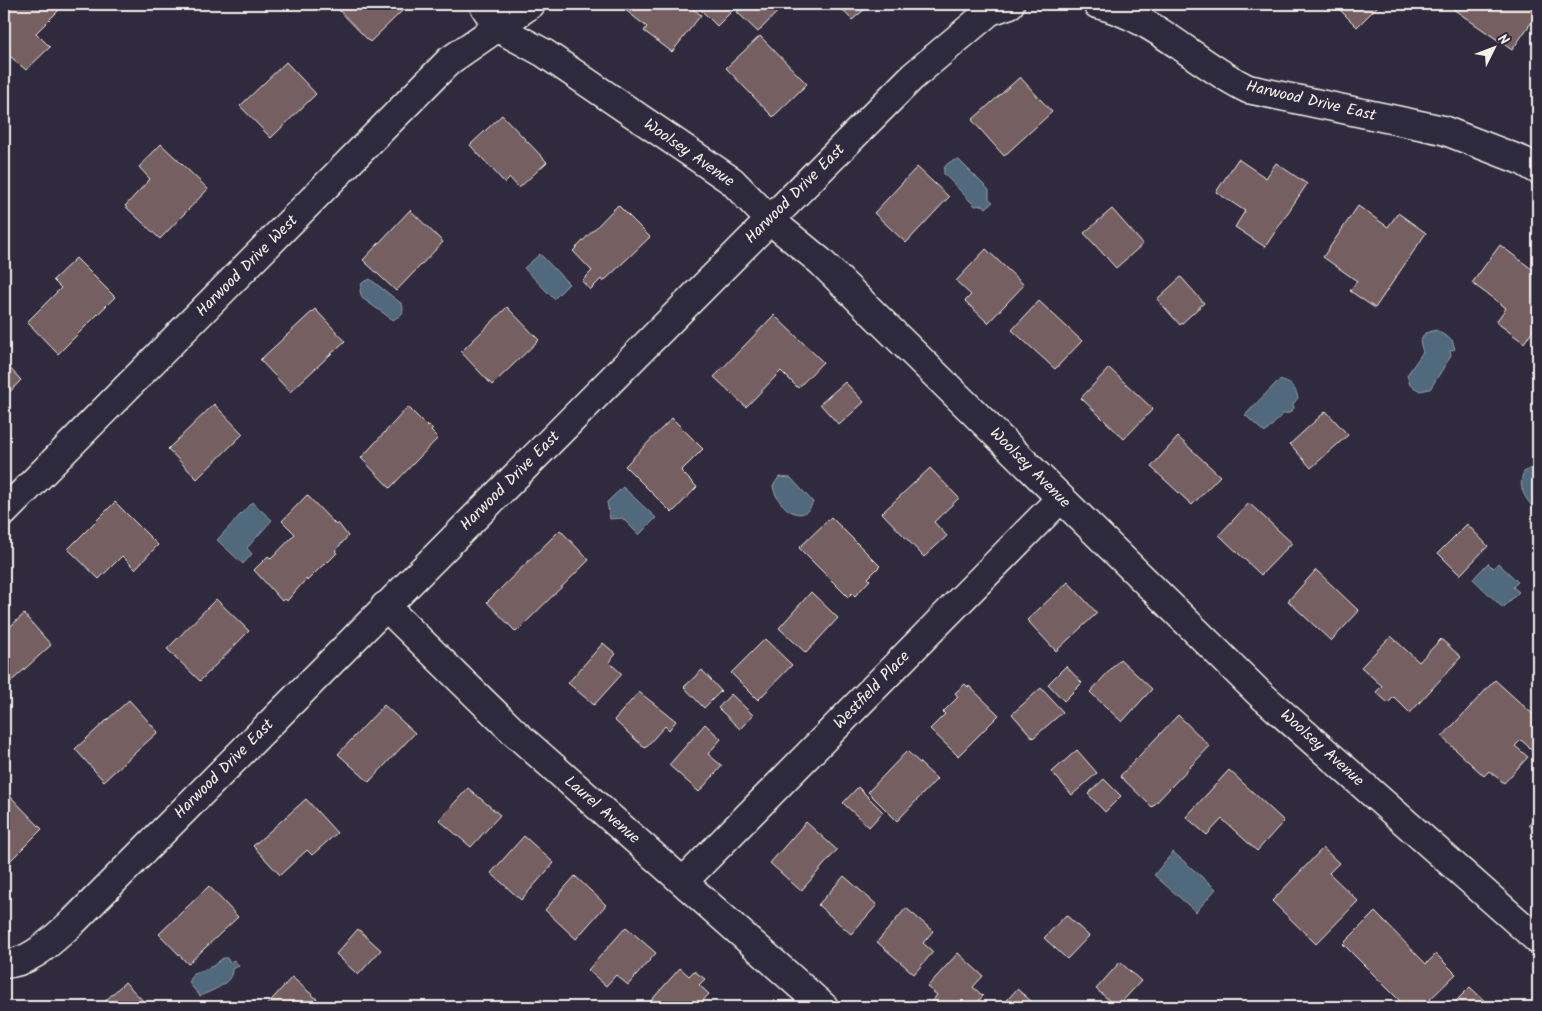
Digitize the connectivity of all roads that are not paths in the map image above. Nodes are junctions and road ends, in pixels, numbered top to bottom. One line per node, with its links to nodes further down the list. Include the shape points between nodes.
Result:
1 (483, 4): 5 (street, Woolsey Avenue)
2 (531, 4): 5 (street)
3 (1010, 4): 7 (street, Harwood Drive East, via 990,11 912,77)
4 (1097, 4): 6 (street, Harwood Drive East, via 1147,22 1222,76 1248,89 1443,130)
5 (498, 28): 7 (street, Woolsey Avenue, via 544,53 732,181); 9 (street, Harwood Drive West, via 449,61)
6 (1538, 170)
7 (770, 220): 8 (street, Woolsey Avenue, via 820,261); 10 (street, Harwood Drive East)
8 (1060, 499): 11 (street, Westfield Place); 12 (street, Woolsey Avenue, via 1260,693)
9 (4, 512)
10 (385, 606): 11 (street, Laurel Avenue, via 515,733); 13 (street, Harwood Drive East, via 73,922 38,953)
11 (683, 882): 14 (street, Laurel Avenue)
12 (1538, 940)
13 (8, 964)
14 (824, 1007)

